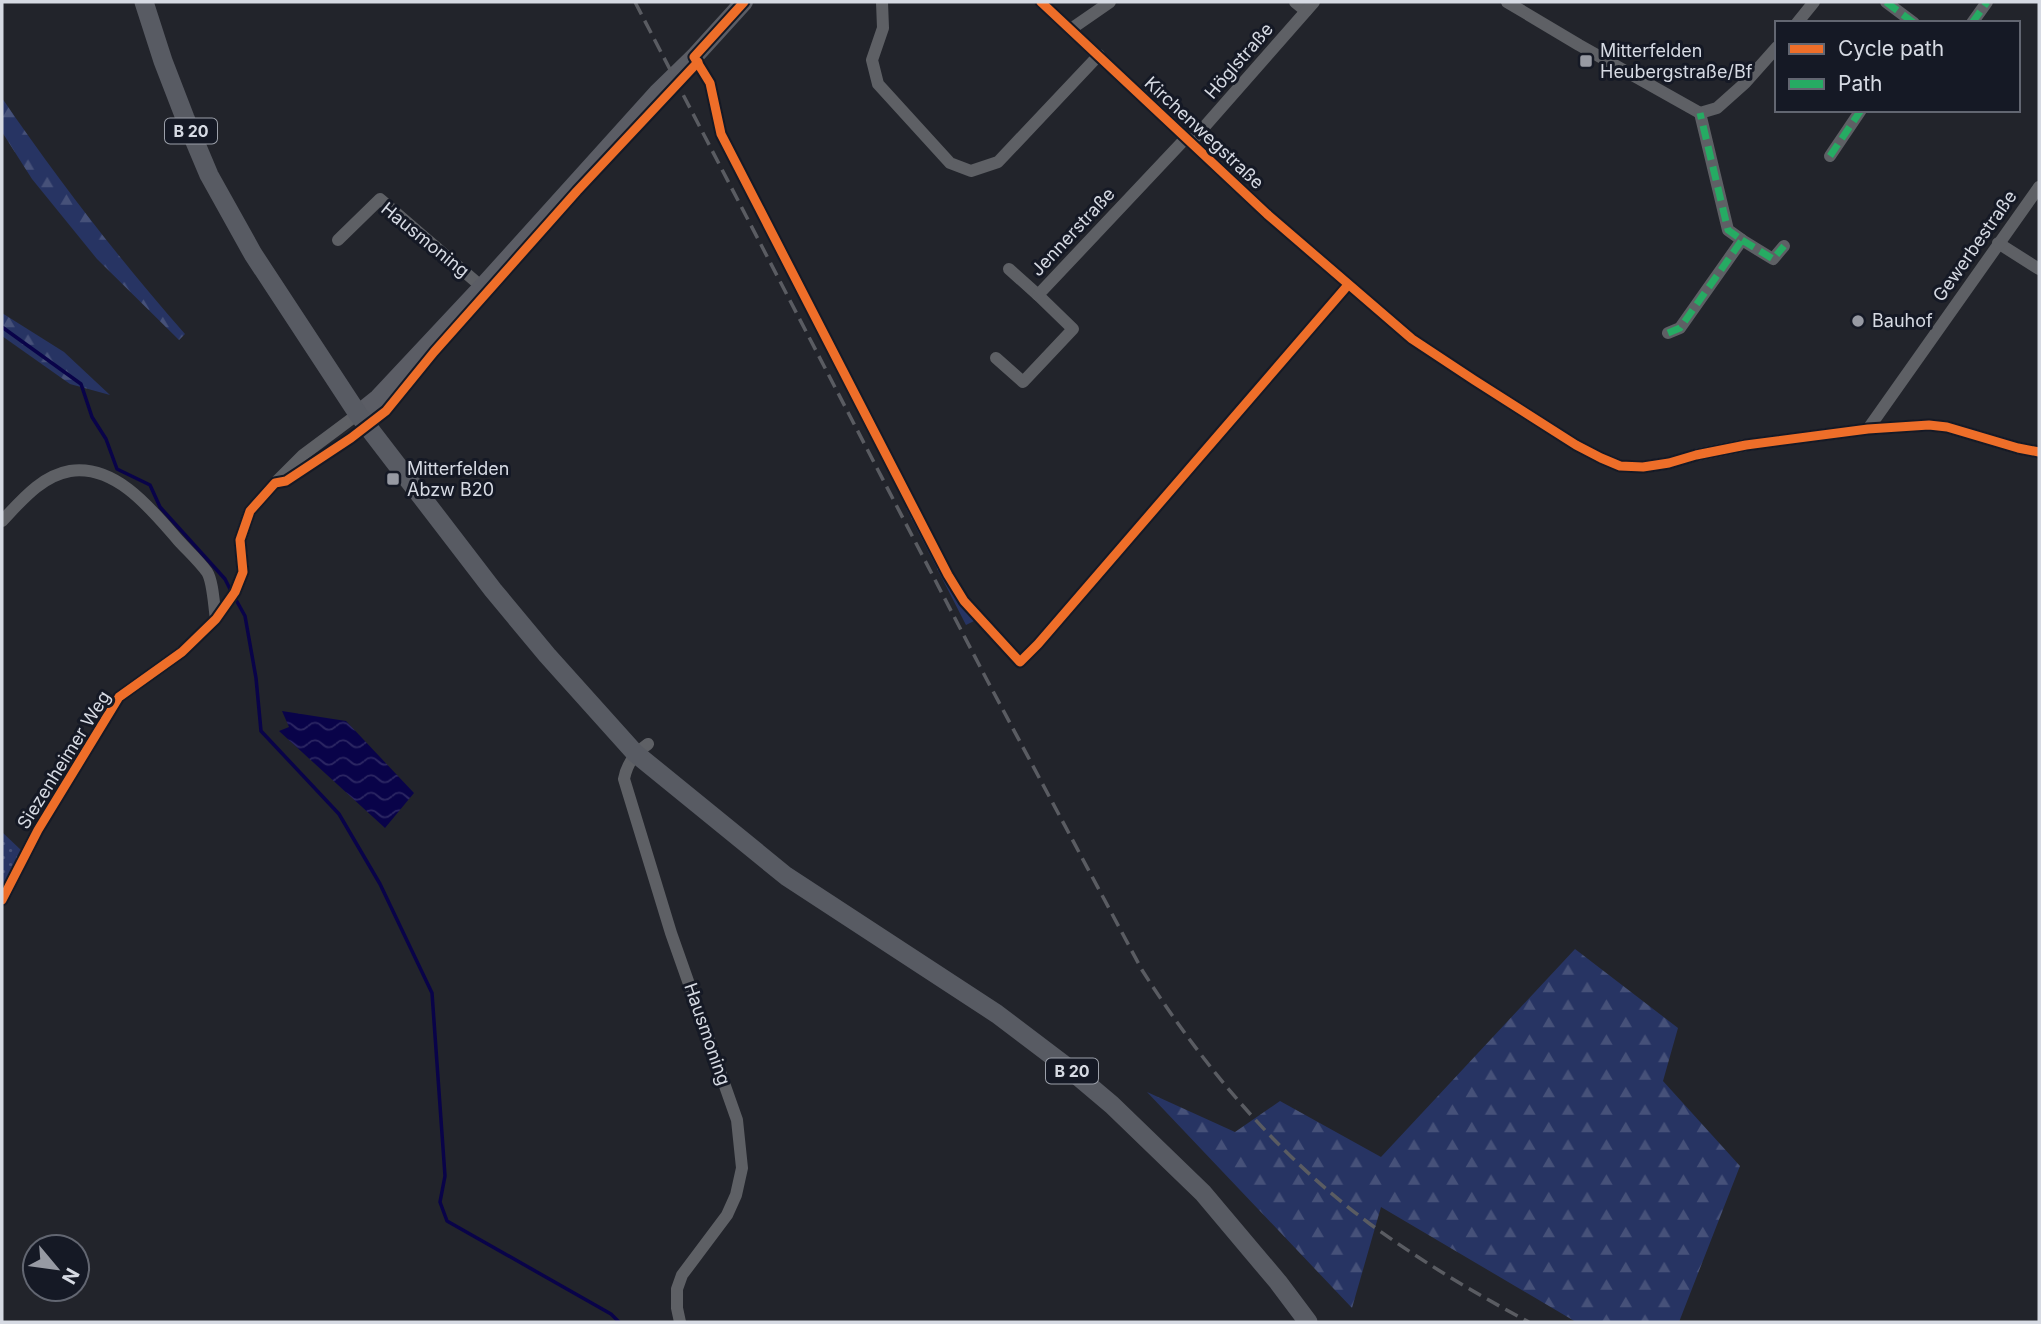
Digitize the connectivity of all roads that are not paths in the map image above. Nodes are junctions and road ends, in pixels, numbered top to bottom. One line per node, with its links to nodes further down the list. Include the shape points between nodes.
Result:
1 (144, 2): 33 (main road, B 20, via 209,175 253,254)
2 (744, 2): 29 (street, Hausmoning)
3 (881, 2): 17 (street, via 883,28 872,60 878,84 950,163 971,171 998,162)
4 (1041, 2): 15 (street, Kirchenwegstraße)
5 (1110, 2): 15 (street)
6 (1295, 2): 11 (street)
7 (1507, 2): 19 (street)
8 (1886, 2): 13 (street)
9 (1987, 2): 14 (street)
10 (1811, 3): 12 (street)
11 (1310, 6): 20 (street, Höglstraße)
12 (1798, 21)
13 (1911, 21)
14 (1973, 21)
15 (1071, 29): 17 (street, Kirchenwegstraße)
16 (1775, 49): 19 (street, via 1717,108)
17 (1099, 55): 20 (street, Kirchenwegstraße)
18 (1860, 112): 21 (street)
19 (1700, 113): 24 (street, via 1728,230)
20 (1189, 140): 30 (street, Jennerstraße); 34 (street, Kirchenwegstraße, via 1412,339 1576,445 1620,466 1643,467 1746,445)
21 (1830, 156)
22 (2039, 187): 25 (street, Gewerbestraße)
23 (338, 240): 29 (street, Hausmoning, via 380,199)
24 (1742, 240): 26 (street, via 1773,259); 31 (street, via 1680,328)
25 (1998, 243): 28 (street); 34 (street, Gewerbestraße)
26 (1784, 246)
27 (1009, 269): 30 (street)
28 (2039, 269)
29 (482, 287): 33 (street, Hausmoning)
30 (1038, 295): 32 (street, Jennerstraße, via 1073,328 1023,382)
31 (1668, 333)
32 (996, 358)
33 (358, 414): 37 (street, Siezenheimer Weg, via 303,455 250,511 240,540 243,572); 38 (main road, B 20, via 547,655)
34 (1868, 429): 35 (street, Kirchenwegstraße, via 1947,427)
35 (2039, 452)
36 (2, 521): 37 (street, via 32,490 70,471 109,478 148,505 208,574)
37 (216, 619): 39 (street, Siezenheimer Weg, via 182,652 119,697)
38 (642, 749): 40 (street, Hausmoning, via 624,779 671,933 737,1120 742,1168 727,1215 682,1275 677,1289); 41 (main road, B 20, via 786,876 998,1014 1112,1105 1203,1193)
39 (3, 897)
40 (680, 1322)
41 (1308, 1322)

